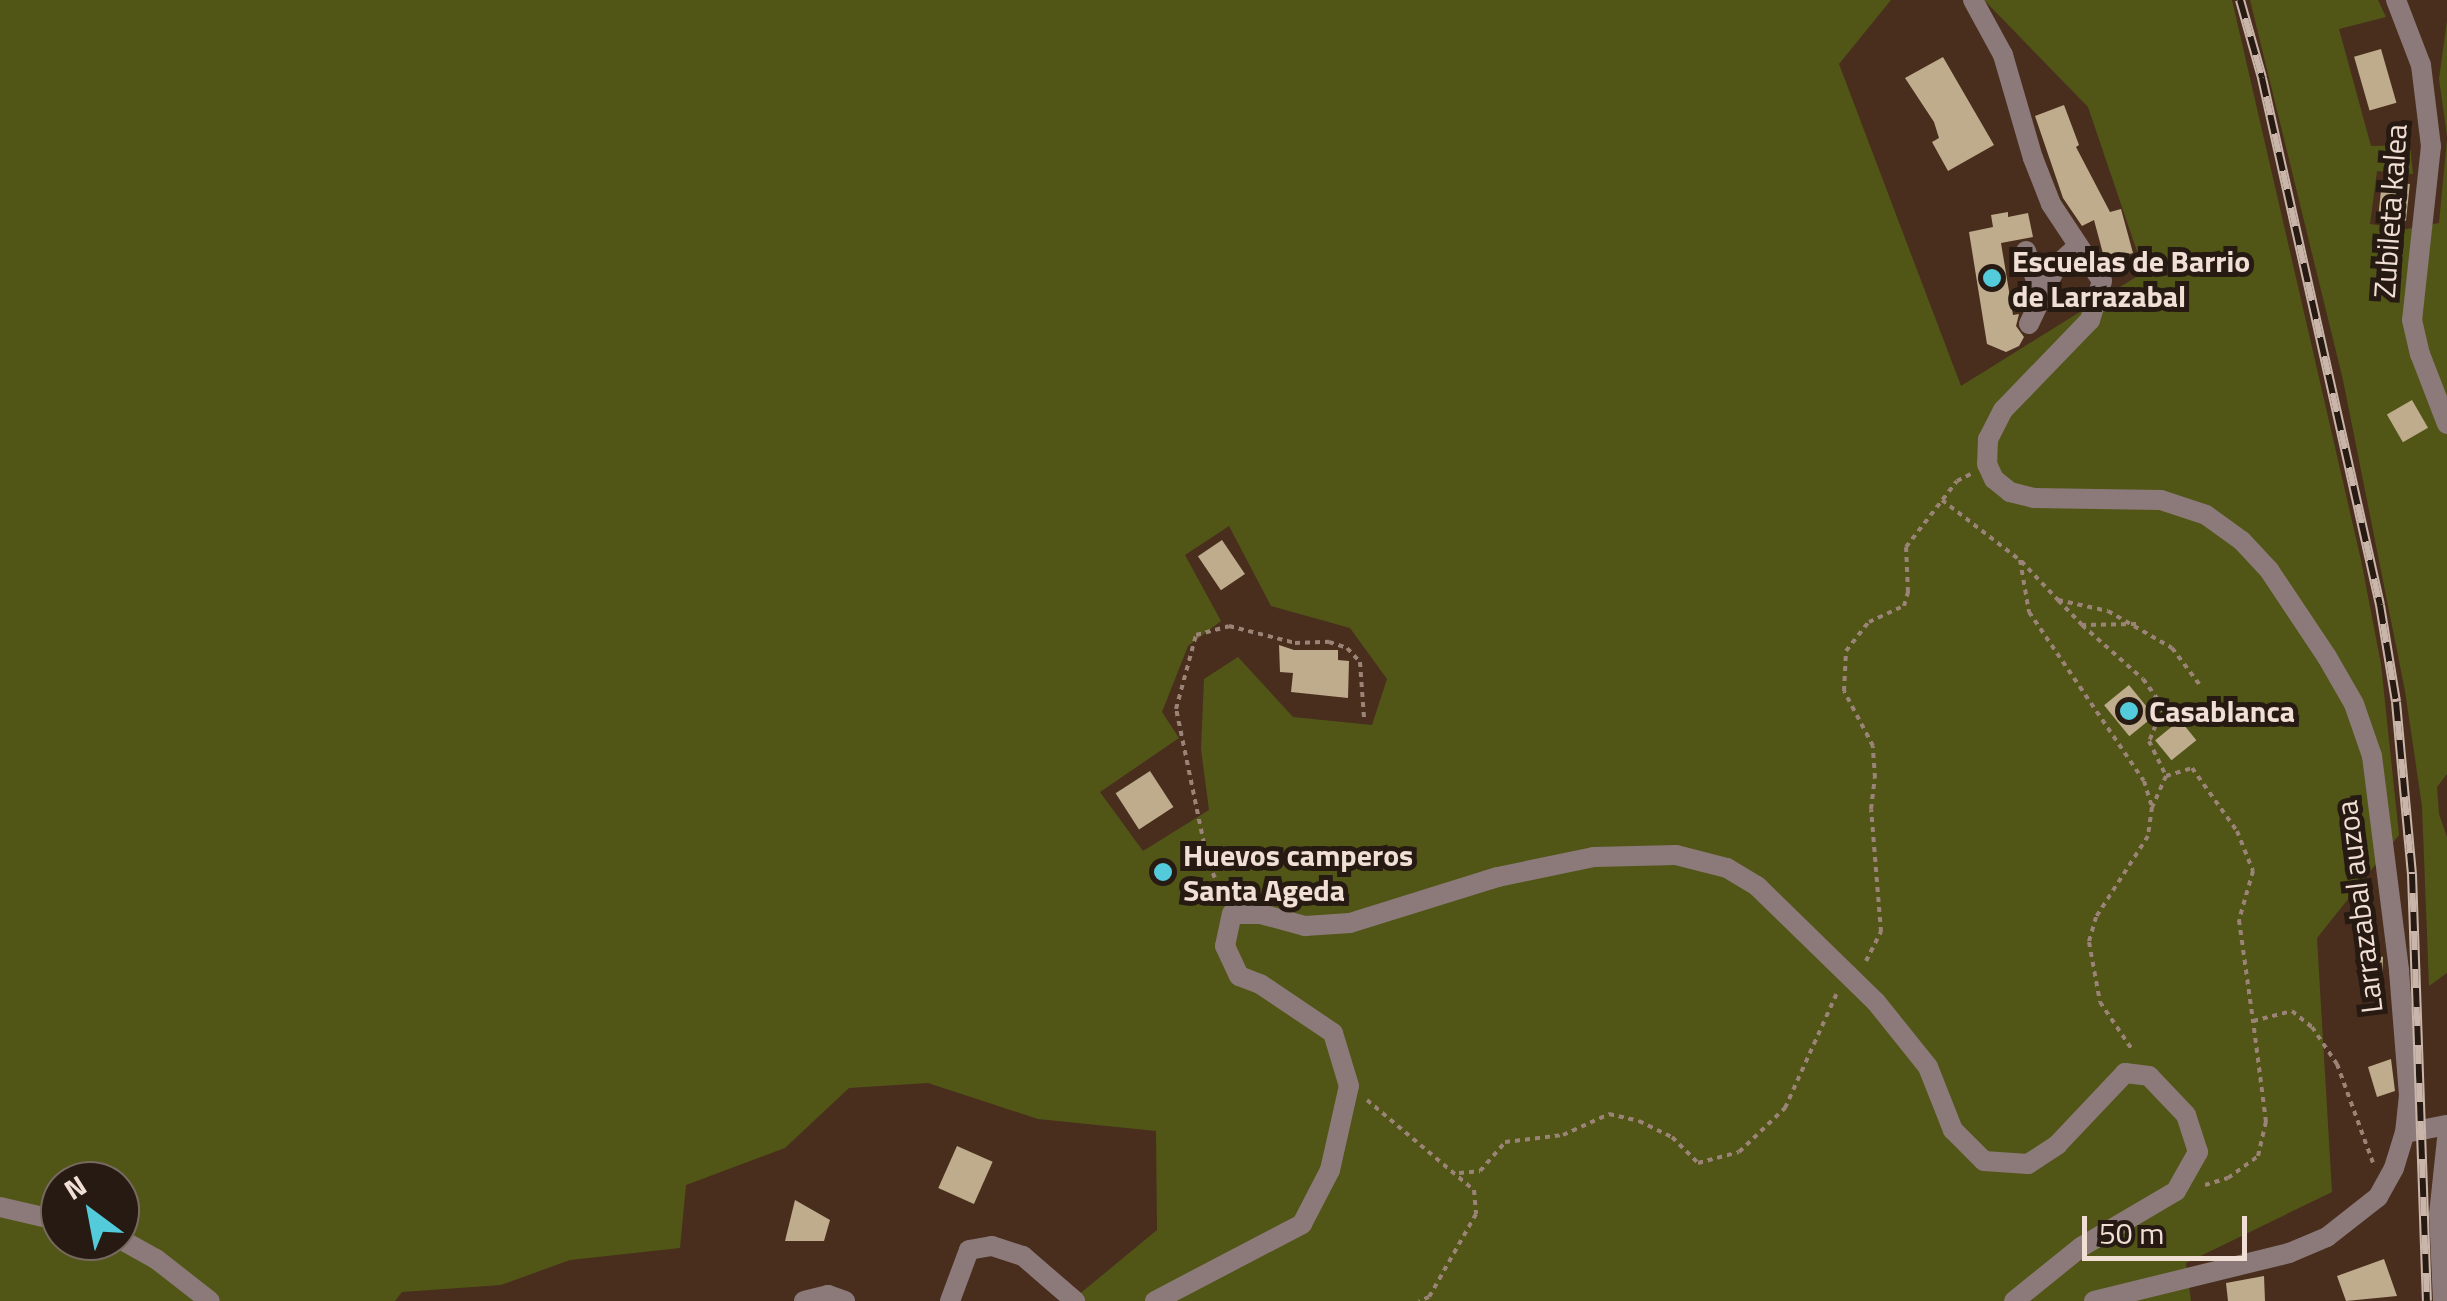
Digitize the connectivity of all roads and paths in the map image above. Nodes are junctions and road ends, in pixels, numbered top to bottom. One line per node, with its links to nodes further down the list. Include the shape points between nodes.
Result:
1 (1973, 0): 3 (street, via 2003,56 2052,204)
2 (2403, 5): 7 (street, Zubileta kalea, via 2421,65 2431,146 2412,320)
3 (2078, 246): 5 (street, via 2057,265); 8 (street, via 2102,281 2090,320 2003,410 1988,439)
4 (2026, 251): 5 (street)
5 (2041, 294): 6 (street)
6 (2029, 324)
7 (2447, 424)
8 (1987, 464): 9 (path); 24 (street, Larrazabal auzoa, via 2010,492 2034,498 2162,500 2206,516 2269,570 2327,657 2354,704 2372,756 2399,971 2409,1095)
9 (1942, 500): 10 (path); 19 (path, via 1906,547 1904,606 1869,622 1846,652 1844,692 1872,746 1876,778 1870,809 1881,932 1860,973)
10 (2020, 560): 11 (path); 17 (path, via 2029,612 2144,781)
11 (2058, 600): 12 (path, via 2108,610); 13 (path)
12 (2136, 624): 13 (path); 14 (path, via 2172,648)
13 (2082, 626): 16 (path, via 2158,696 2162,717 2149,741)
14 (2200, 685)
15 (1364, 718): 18 (path, via 1360,662 1347,648 1229,626 1196,635 1176,709 1208,862)
16 (2166, 776): 17 (path); 20 (path, via 2192,768 2237,831 2253,871 2239,920)
17 (2152, 807): 21 (path, via 2148,836 2096,917 2089,942 2100,1002)
18 (1232, 914): 19 (street, via 1305,926 1350,923 1594,857 1676,856 1727,868 1756,886); 22 (street, via 1225,946 1239,976 1333,1034)
19 (1850, 977): 21 (street, via 1928,1066 1953,1130 1984,1161 2028,1164 2057,1145 2125,1073); 26 (path, via 1831,999 1785,1108 1740,1152 1698,1163 1672,1138 1639,1120 1609,1114 1563,1134 1504,1142 1480,1171)
20 (2253, 1021): 27 (path, via 2266,1122 2258,1156 2228,1178); 28 (path, via 2292,1011 2312,1028 2337,1064 2372,1152)
21 (2149, 1076): 27 (street, via 2186,1115 2198,1152)
22 (1350, 1086): 26 (path); 37 (street, via 1330,1170 1302,1224)
23 (2447, 1125): 24 (street)
24 (2405, 1133): 28 (street, Larrazabal auzoa)
25 (2447, 1138): 41 (street, via 2440,1214)
26 (1459, 1173): 38 (path, via 1474,1190 1476,1214 1429,1297)
27 (2180, 1185): 39 (street, via 2081,1247)
28 (2378, 1198): 40 (street, via 2327,1236 2289,1253)
29 (0, 1207): 30 (street)
30 (40, 1217)
31 (140, 1250): 32 (street)
32 (210, 1301)
33 (804, 1301): 34 (street, via 828,1295)
34 (845, 1301)
35 (950, 1301): 36 (street, via 969,1250 992,1246 1023,1256)
36 (1075, 1301)
37 (1155, 1301)
38 (1419, 1301)
39 (2014, 1301)
40 (2094, 1301)
41 (2443, 1301)

